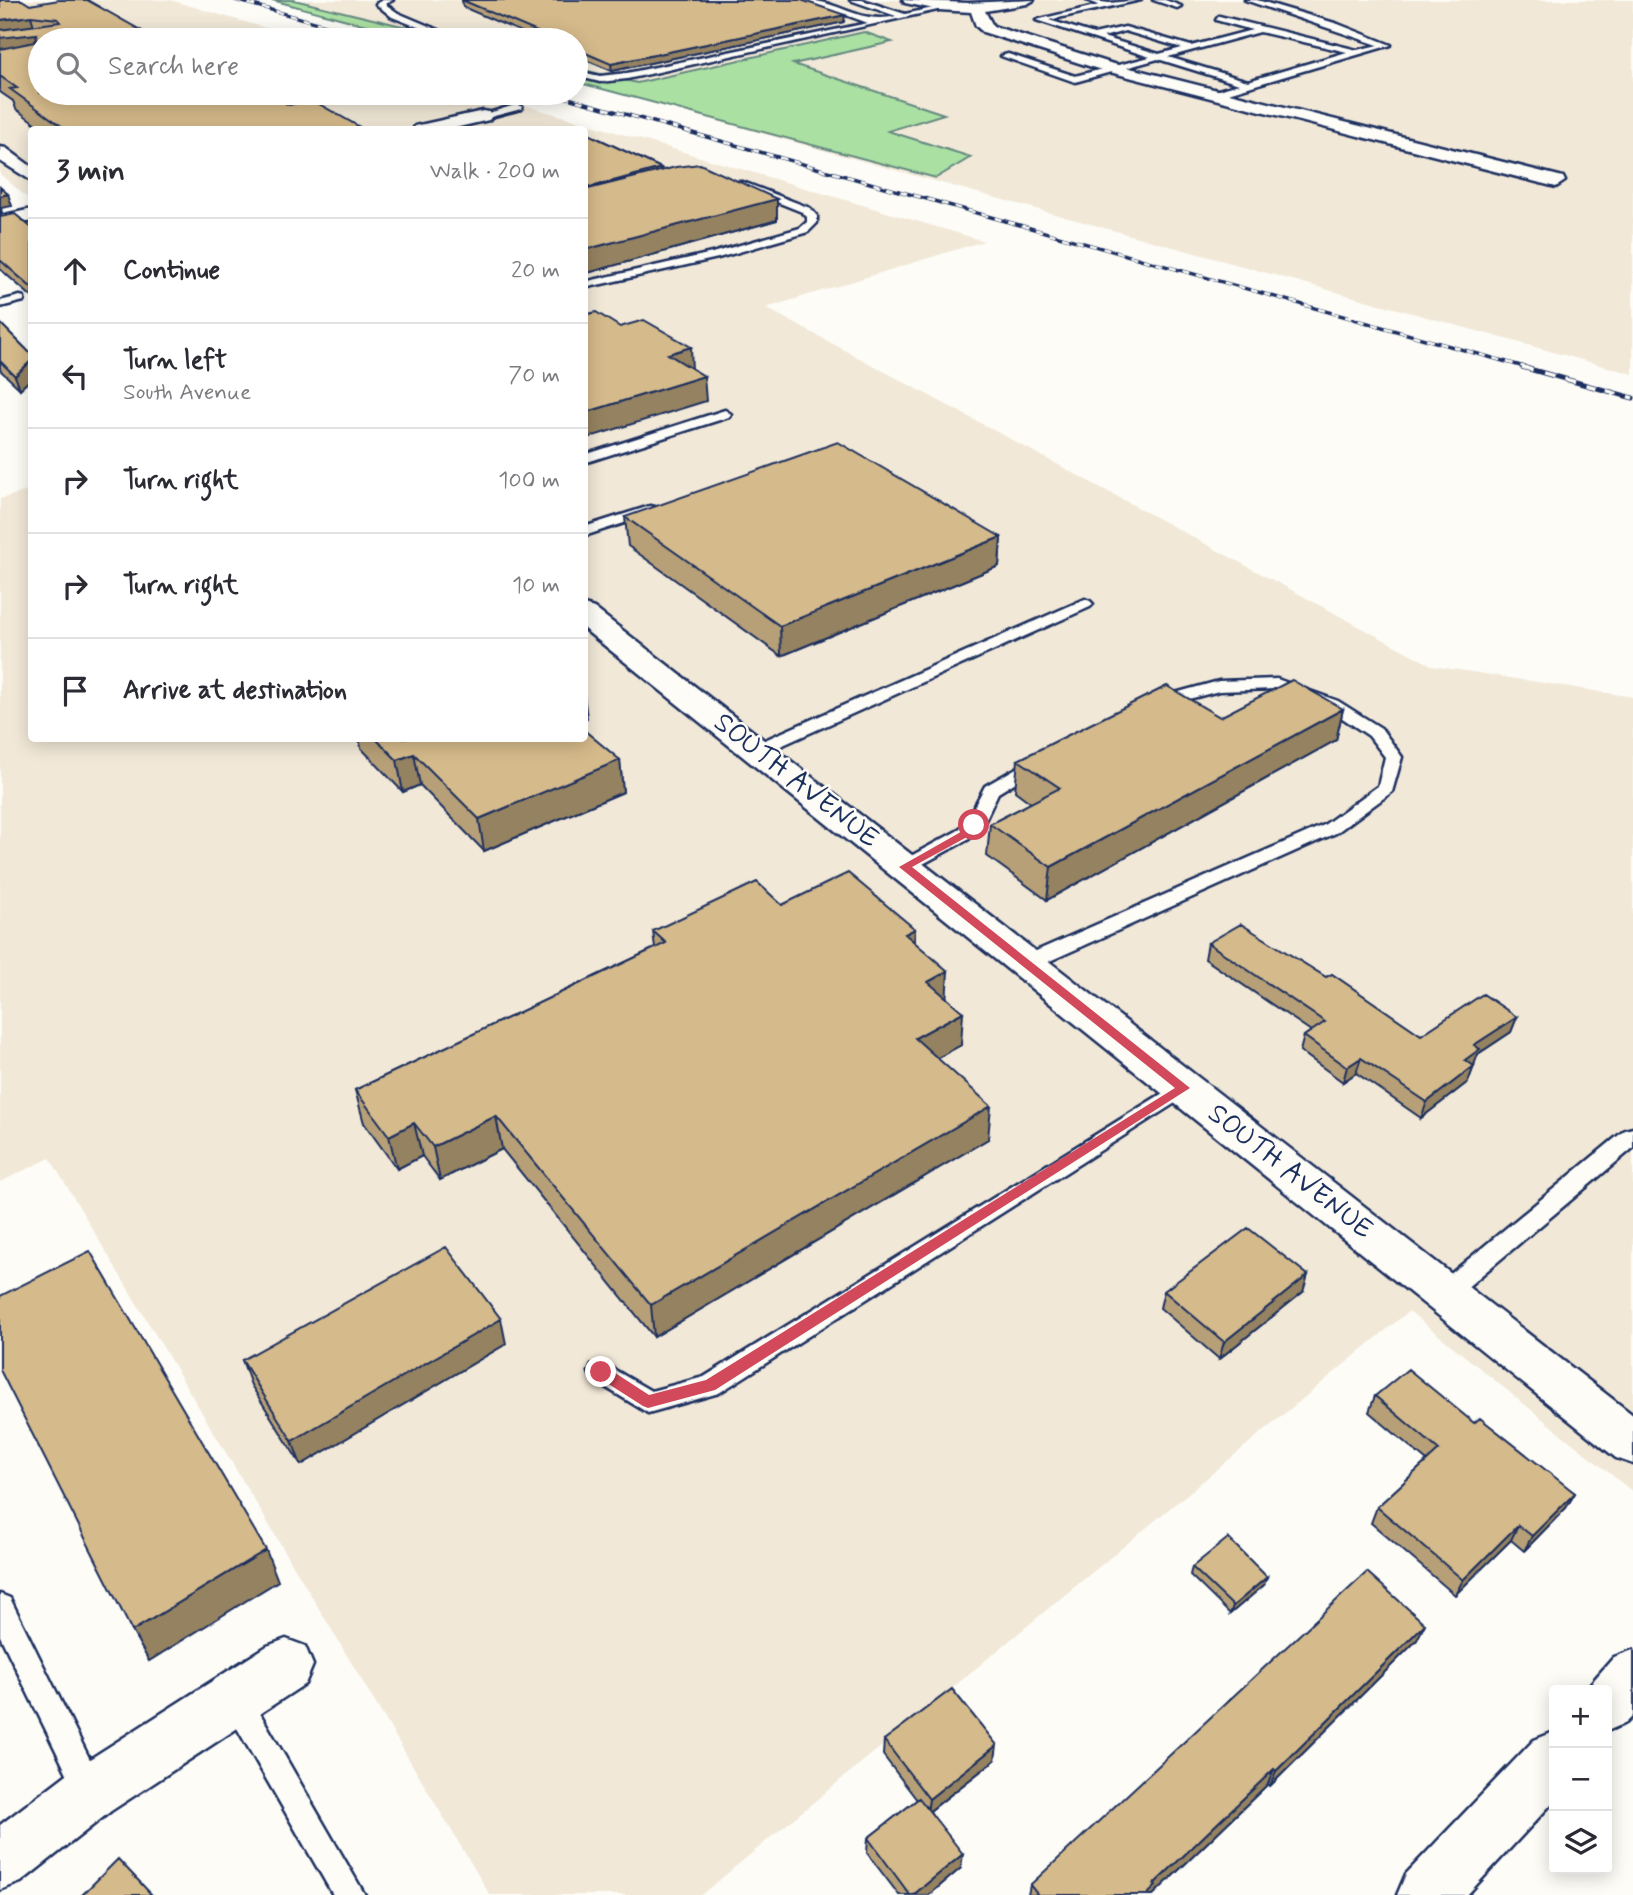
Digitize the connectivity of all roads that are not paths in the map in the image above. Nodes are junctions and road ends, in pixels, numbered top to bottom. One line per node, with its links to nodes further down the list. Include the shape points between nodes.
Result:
1 (389, 0): 17 (lane, via 380,4)
2 (808, 0): 16 (lane)
3 (854, 0): 14 (lane)
4 (910, 0): 12 (street)
5 (1027, 0): 13 (street)
6 (1090, 0): 10 (lane)
7 (1137, 0): 10 (lane)
8 (1157, 0): 11 (lane)
9 (1249, 0): 21 (lane, via 1387,45)
10 (1109, 5): 19 (lane, via 1040,20)
11 (1177, 6)
12 (947, 7): 13 (street); 14 (lane)
13 (976, 7): 24 (street, via 988,29)
14 (905, 17): 16 (lane)
15 (1219, 18): 18 (lane)
16 (877, 23): 25 (lane, via 626,76)
17 (428, 28)
18 (1259, 30): 20 (lane); 21 (lane)
19 (1094, 37): 20 (lane, via 1125,29); 23 (lane)
20 (1191, 48): 23 (lane)
21 (1357, 52): 26 (lane)
22 (1005, 56): 24 (lane, via 1072,78)
23 (1158, 57): 24 (lane); 26 (lane)
24 (1117, 68): 27 (street)
25 (588, 76)
26 (1247, 85): 27 (lane)
27 (1218, 93): 34 (street)
28 (518, 107): 29 (lane)
29 (483, 116): 30 (street)
30 (439, 126)
31 (0, 152): 32 (street)
32 (28, 173)
33 (726, 180): 37 (lane, via 795,205 812,216 812,223 804,230 714,256)
34 (1556, 181)
35 (28, 216): 36 (street)
36 (0, 222)
37 (588, 284)
38 (20, 299): 39 (lane)
39 (0, 304)
40 (725, 414): 41 (lane)
41 (588, 458)
42 (668, 504): 43 (lane)
43 (588, 531)
44 (1085, 604): 47 (lane)
45 (588, 617): 47 (street, SOUTH AVENUE)
46 (1138, 711): 50 (lane, via 1219,686 1277,684 1332,704 1374,732 1394,757 1386,788 1330,829)
47 (757, 750): 49 (street, SOUTH AVENUE)
48 (1053, 753): 49 (lane, via 990,790 974,825 963,835)
49 (904, 867): 50 (street, SOUTH AVENUE)
50 (1027, 963): 51 (street, SOUTH AVENUE)
51 (1184, 1088): 53 (street, SOUTH AVENUE); 54 (lane, via 710,1386 648,1402)
52 (1633, 1136): 53 (lane)
53 (1444, 1293): 55 (street, SOUTH AVENUE)
54 (601, 1372)
55 (1633, 1443)
56 (0, 1607): 62 (lane)
57 (286, 1665): 59 (street)
58 (1633, 1676): 60 (street)
59 (235, 1698): 62 (street); 64 (lane)
60 (1612, 1699)
61 (1549, 1765): 65 (street)
62 (91, 1791): 63 (street)
63 (0, 1861)
64 (350, 1895)
65 (1427, 1895)

